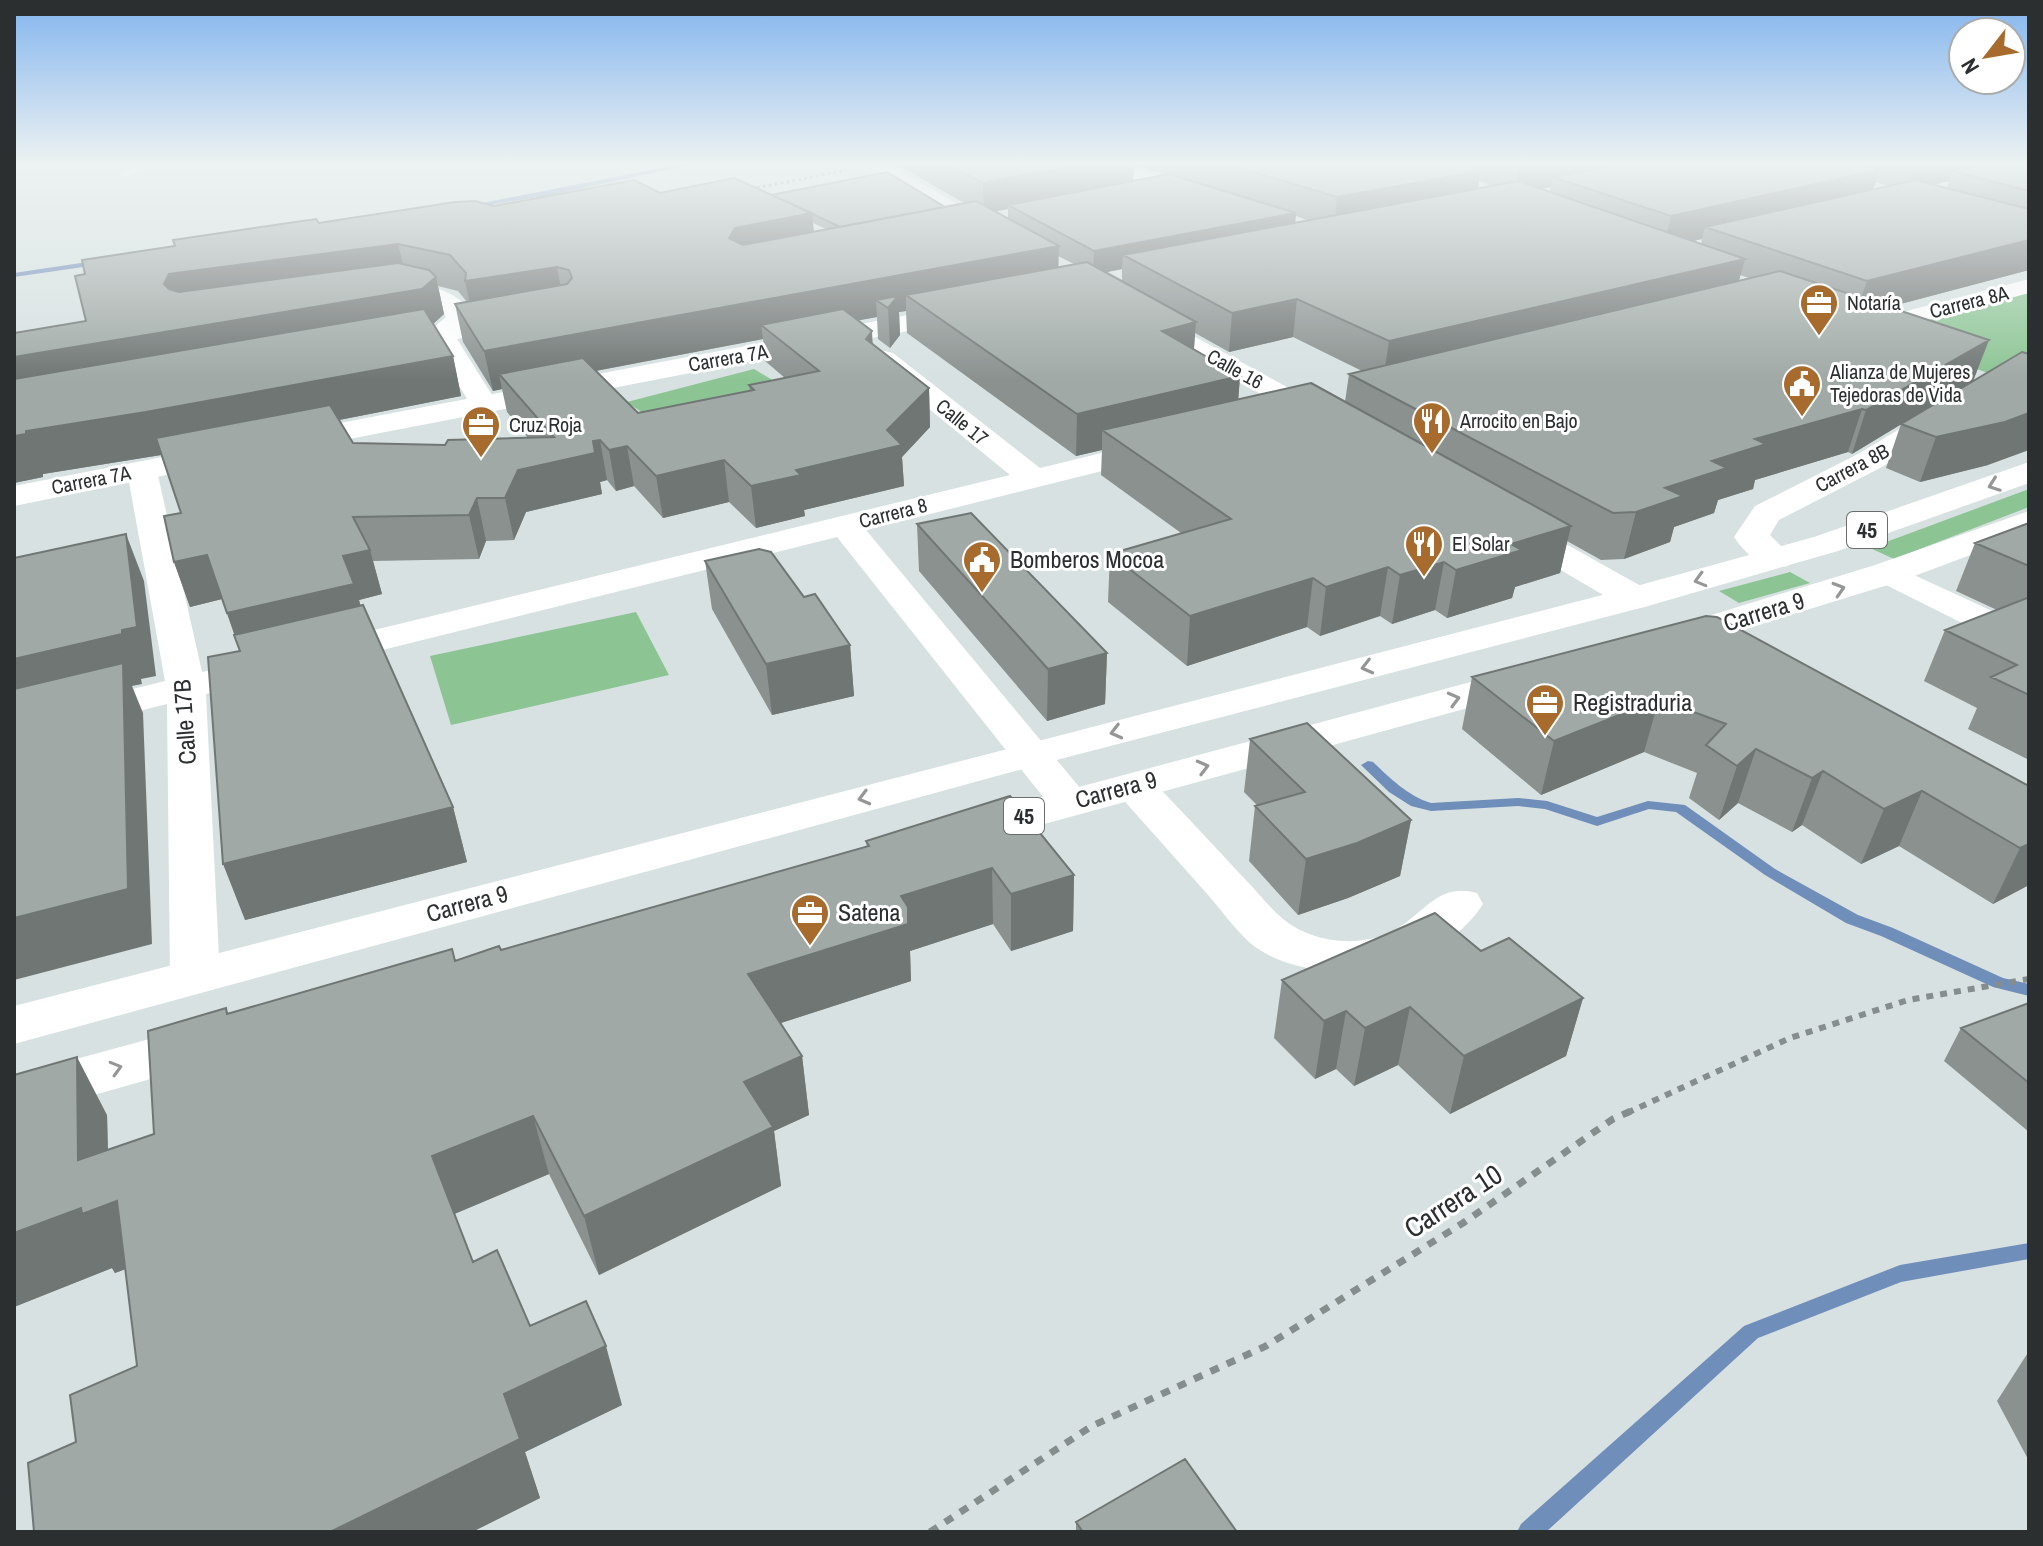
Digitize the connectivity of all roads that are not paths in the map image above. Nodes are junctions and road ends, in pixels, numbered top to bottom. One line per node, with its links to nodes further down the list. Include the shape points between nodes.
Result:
1 (999, 236): 2 (street)
2 (1022, 249)
3 (2029, 286): 10 (street, Carrera 8A, via 1854,327)
4 (355, 295): 8 (street, via 424,291 448,299 459,319)
5 (1119, 303): 14 (street, Calle 16)
6 (987, 308): 9 (main road, Carrera 7A)
7 (548, 315): 8 (street)
8 (441, 334): 11 (street); 13 (street)
9 (853, 335): 13 (main road, Carrera 7A); 20 (street, Calle 17)
10 (1904, 345)
11 (365, 348)
12 (2002, 371): 25 (main road, Carrera 8B, via 1869,461 1767,513 1751,537)
13 (483, 403): 18 (main road, Carrera 7A)
14 (1326, 408): 15 (street); 16 (street, Calle 16)
15 (1265, 423)
16 (1352, 435)
17 (1187, 441): 20 (street, Carrera 8)
18 (142, 471): 21 (main road, Carrera 7A); 33 (street, Calle 17B, via 146,566)
19 (2029, 472): 25 (main road, Carrera 9 / 45, one-way to 25)
20 (1033, 478): 24 (street, Carrera 8)
21 (14, 496)
22 (1487, 513): 27 (street)
23 (2029, 521): 26 (main road, Carrera 9 / 45)
24 (845, 525): 33 (street, Carrera 8); 35 (street)
25 (1775, 558): 27 (main road, Carrera 9 / 45, one-way to 27)
26 (1888, 573): 28 (main road, Carrera 9 / 45, one-way to 26); 29 (street)
27 (1635, 598): 35 (main road, Carrera 9 / 45, one-way to 35)
28 (1698, 632): 30 (main road, Carrera 9 / 45); 31 (street)
29 (2029, 642)
30 (1637, 649)
31 (1740, 656)
32 (1561, 670): 36 (main road, Carrera 9 / 45, one-way to 32)
33 (186, 689): 34 (street, Carrera 8); 40 (street, Calle 17B)
34 (14, 730)
35 (1030, 754): 37 (street); 40 (main road, Carrera 9 / 45, one-way to 40)
36 (1134, 786): 37 (main road, Carrera 9 / 45); 39 (street, via 1267,931 1312,954 1343,957 1392,951)
37 (1070, 803): 38 (main road, Carrera 9 / 45)
38 (932, 841)
39 (1460, 904)
40 (195, 977): 41 (main road, Carrera 9 / 45)
41 (14, 1025)
42 (244, 1033): 43 (main road, one-way to 42)
43 (14, 1097)

